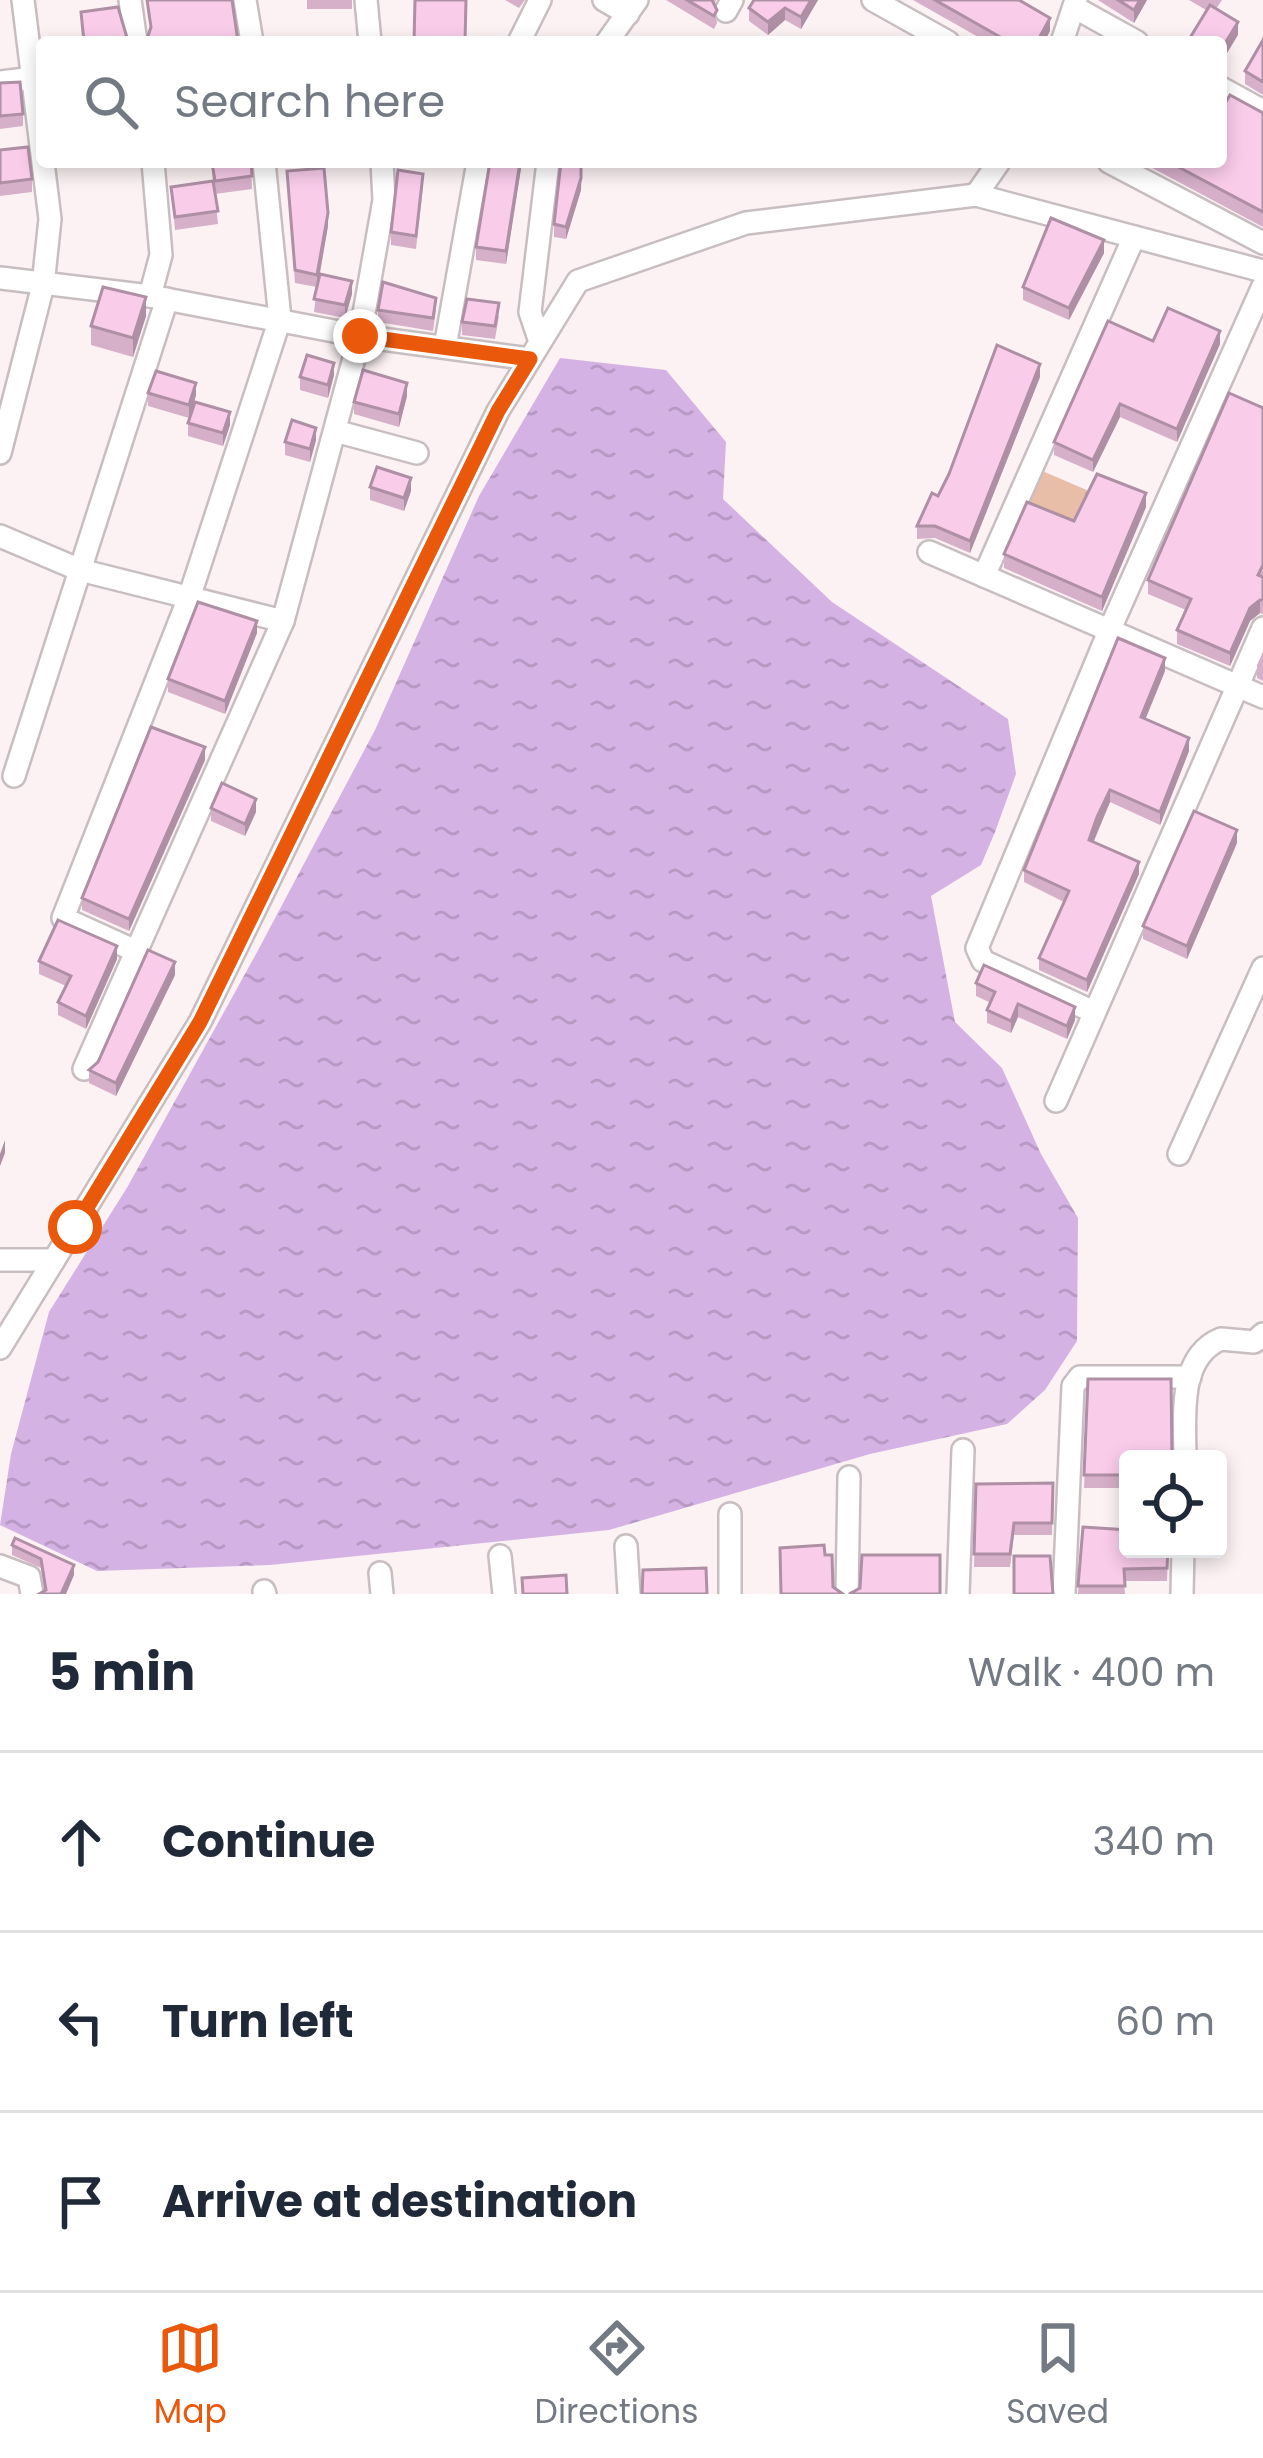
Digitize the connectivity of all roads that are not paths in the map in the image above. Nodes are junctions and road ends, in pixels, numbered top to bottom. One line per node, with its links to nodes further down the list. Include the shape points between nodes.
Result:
1 (23, 0): 18 (street)
2 (130, 0): 10 (street)
3 (245, 0): 11 (street)
4 (366, 0): 12 (street)
5 (540, 0): 13 (street)
6 (604, 0): 9 (street)
7 (873, 0): 15 (street)
8 (1075, 4): 16 (street); 17 (street)
9 (632, 7): 14 (street)
10 (135, 36)
11 (251, 36)
12 (369, 36)
13 (522, 36)
14 (611, 36)
15 (937, 36)
16 (1064, 36)
17 (1127, 36)
18 (36, 78): 19 (street)
19 (0, 82)
20 (1227, 91): 21 (street)
21 (1263, 111)
22 (45, 168): 35 (street)
23 (154, 168): 37 (street)
24 (265, 168): 38 (street)
25 (382, 168): 39 (street)
26 (477, 168): 40 (street)
27 (547, 168): 41 (street, via 530,312)
28 (995, 168): 30 (street)
29 (1120, 168): 32 (street)
30 (976, 195): 31 (street); 41 (street, via 746,223 578,280)
31 (1134, 237): 33 (street); 48 (street)
32 (1263, 243)
33 (1263, 271)
34 (0, 278): 35 (street)
35 (43, 285): 37 (street); 43 (street)
36 (1263, 286): 52 (street)
37 (159, 297): 38 (street); 47 (street)
38 (280, 319): 39 (street); 49 (street)
39 (360, 336): 40 (street); 42 (street)
40 (445, 347): 41 (street)
41 (535, 351): 62 (street, via 498,411 200,1022)
42 (335, 431): 44 (street); 50 (street)
43 (0, 453)
44 (417, 453)
45 (0, 536): 47 (street)
46 (929, 552): 48 (street)
47 (80, 570): 49 (street); 55 (street)
48 (985, 576): 52 (street)
49 (190, 595): 50 (street); 56 (street, via 63,918)
50 (283, 621): 56 (street)
51 (1263, 628): 53 (street)
52 (1109, 629): 53 (street); 58 (street, via 976,953)
53 (1238, 687): 54 (street); 58 (street)
54 (1263, 698)
55 (14, 776)
56 (138, 952): 59 (street)
57 (1263, 968): 61 (street)
58 (1094, 1012): 60 (street)
59 (84, 1069)
60 (1056, 1101)
61 (1179, 1154)
62 (54, 1260): 63 (street); 65 (street)
63 (1, 1264)
64 (1263, 1334): 66 (street, via 1254,1342 1208,1345)
65 (0, 1348)
66 (1190, 1378): 68 (street); 81 (street, via 1101,1374 1073,1386)
67 (963, 1450): 80 (street)
68 (1186, 1450)
69 (849, 1477): 79 (street)
70 (730, 1514): 78 (street)
71 (626, 1546): 77 (street)
72 (500, 1556): 76 (street)
73 (1183, 1558): 82 (street)
74 (0, 1566): 75 (street, via 29,1577)
75 (32, 1594)
76 (504, 1594)
77 (629, 1594)
78 (730, 1594)
79 (847, 1594)
80 (958, 1594)
81 (1064, 1594)
82 (1182, 1594)

